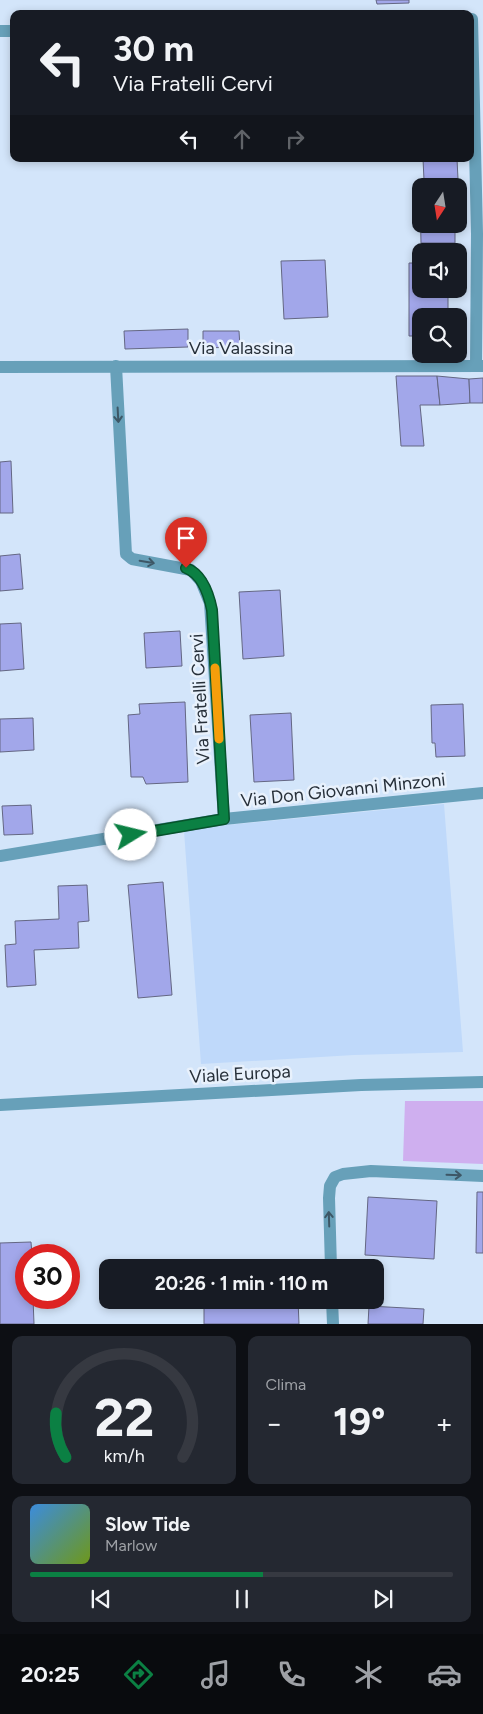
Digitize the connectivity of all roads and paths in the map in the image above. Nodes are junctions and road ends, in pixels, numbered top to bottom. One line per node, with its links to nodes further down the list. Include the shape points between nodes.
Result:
1 (475, 19): 3 (street)
2 (116, 366): 3 (street, Via Valassina); 4 (street, Via Valassina); 6 (street, Via Fratelli Cervi, one-way to 6, via 125,551 132,559 186,568 195,573 208,595 212,610)
3 (479, 366)
4 (0, 367)
5 (483, 794): 6 (street, Via Don Giovanni Minzoni)
6 (224, 819): 7 (street, Via Don Giovanni Minzoni)
7 (0, 856)
8 (483, 1082): 9 (street, Viale Europa, via 361,1085)
9 (0, 1105)
10 (483, 1176): 11 (street, one-way to 10, via 329,1198 330,1186 336,1177 371,1172)
11 (331, 1259)
12 (332, 1309): 13 (street)
13 (333, 1324)

